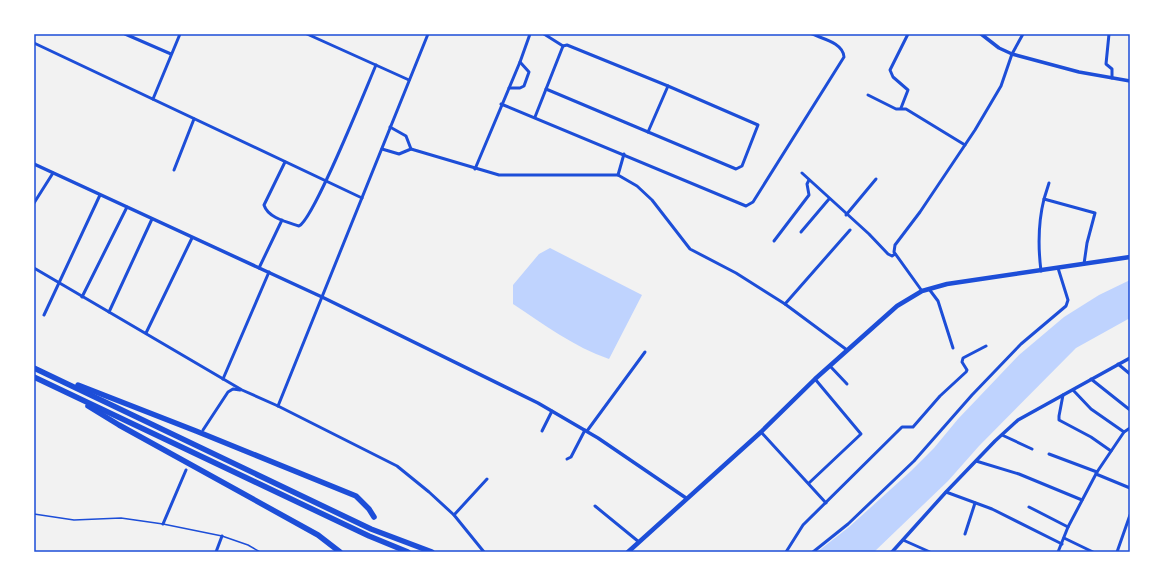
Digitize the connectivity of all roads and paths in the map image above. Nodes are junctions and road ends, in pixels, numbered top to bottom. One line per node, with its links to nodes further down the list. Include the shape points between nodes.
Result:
1 (125, 34): 14 (street)
2 (180, 34): 14 (street)
3 (307, 34): 17 (street)
4 (428, 34): 19 (street)
5 (530, 34): 16 (street)
6 (544, 34): 13 (street)
7 (812, 34): 35 (street, via 840,46 844,57 750,205 746,206)
8 (908, 34): 27 (street, via 890,70 908,90)
9 (981, 34): 15 (street, via 999,48)
10 (1023, 34): 15 (street)
11 (1109, 34): 18 (street, via 1106,64 1112,69)
12 (34, 43): 25 (street)
13 (563, 46): 21 (street, via 567,45); 23 (street)
14 (171, 54): 25 (street)
15 (1012, 54): 18 (street); 32 (street, via 1001,86)
16 (520, 62): 22 (street); 22 (street, via 529,72 524,86)
17 (376, 65): 19 (street); 45 (street)
18 (1112, 78): 20 (street)
19 (409, 80): 30 (street)
20 (1130, 81)
21 (668, 86): 31 (street); 31 (street, via 758,126 742,166 736,169)
22 (509, 88): 26 (street)
23 (546, 89): 28 (street); 31 (street)
24 (868, 95): 27 (street, via 896,109)
25 (153, 99): 29 (street)
26 (502, 104): 28 (street); 38 (street)
27 (901, 108): 32 (street)
28 (535, 117): 35 (street)
29 (194, 119): 36 (street); 39 (street)
30 (390, 127): 33 (street); 34 (street, via 406,136)
31 (648, 132)
32 (965, 145): 60 (street, via 895,244 893,249)
33 (382, 148): 34 (street, via 399,154); 48 (street)
34 (412, 149): 38 (street)
35 (624, 154): 42 (street)
36 (285, 162): 45 (street); 55 (street, via 264,205)
37 (34, 164): 40 (street)
38 (475, 169): 42 (street, via 508,176)
39 (174, 170)
40 (53, 173): 47 (street); 51 (street)
41 (802, 173): 44 (street)
42 (618, 175): 73 (street, via 637,186 652,200 690,249 736,273)
43 (876, 179): 53 (street)
44 (809, 180): 49 (street); 59 (street, via 809,195)
45 (325, 181): 48 (street); 55 (street, via 303,224 299,226)
46 (1049, 183): 50 (street)
47 (100, 195): 52 (street); 68 (street)
48 (362, 198): 72 (street)
49 (829, 199): 53 (street); 57 (street)
50 (1044, 200): 62 (street, via 1095,213); 66 (street, via 1040,214)
51 (34, 203)
52 (127, 207): 54 (street); 71 (street)
53 (846, 215): 60 (street, via 888,254)
54 (152, 219): 58 (street); 74 (street)
55 (282, 220): 63 (street)
56 (850, 230): 73 (street)
57 (801, 232)
58 (192, 238): 63 (street); 76 (street)
59 (774, 242)
60 (896, 256): 70 (street)
61 (1130, 257): 62 (main road)
62 (1084, 264): 64 (main road)
63 (259, 268): 67 (street)
64 (1058, 268): 66 (main road); 142 (street, via 1068,300 1066,306 1021,344 972,394 909,466 848,524)
65 (34, 269): 68 (street)
66 (1041, 271): 69 (main road, via 947,284)
67 (269, 272): 72 (street); 88 (street)
68 (58, 283): 71 (street); 75 (street)
69 (929, 289): 70 (main road); 78 (street, via 938,301)
70 (922, 291): 79 (main road, via 897,306)
71 (82, 297): 74 (street)
72 (322, 297): 96 (street); 98 (street)
73 (785, 304): 79 (street)
74 (109, 312): 76 (street)
75 (44, 315)
76 (146, 333): 88 (street)
77 (986, 346): 118 (street, via 963,358 966,372 940,396 913,427 902,427)
78 (952, 348)
79 (847, 350): 83 (main road)
80 (645, 352): 100 (street)
81 (1130, 358): 82 (street)
82 (1118, 364): 85 (street); 90 (street)
83 (830, 366): 89 (main road); 91 (street)
84 (34, 368): 86 (highway)
85 (1130, 374)
86 (51, 376): 125 (highway, via 356,496); 138 (highway, via 371,529)
87 (34, 377): 94 (highway)
88 (223, 379): 92 (street)
89 (815, 379): 103 (main road); 113 (street, via 861,434)
90 (1091, 379): 93 (street); 97 (street)
91 (847, 384)
92 (242, 390): 96 (street); 99 (street, via 233,389 228,392)
93 (1073, 390): 95 (street); 101 (street, via 1091,409)
94 (64, 391): 136 (highway, via 119,425 318,535); 137 (highway, via 369,536)
95 (1063, 394): 104 (street, via 1025,416); 106 (street, via 1059,420)
96 (278, 406): 123 (street, via 397,466)
97 (1130, 410)
98 (552, 411): 100 (street); 102 (street)
99 (203, 430)
100 (586, 430): 108 (street); 116 (street)
101 (1128, 430): 106 (street)
102 (542, 431)
103 (761, 432): 113 (street); 116 (main road)
104 (1002, 435): 105 (street); 109 (street)
105 (1032, 449)
106 (1111, 451): 111 (street)
107 (1049, 454): 111 (street)
108 (567, 459)
109 (976, 461): 115 (street); 117 (street, via 1019,474)
110 (186, 470): 126 (street)
111 (1097, 473): 114 (street); 117 (street)
112 (487, 479): 123 (street)
113 (809, 483): 118 (street)
114 (1130, 488)
115 (946, 492): 119 (street); 131 (street)
116 (686, 498): 132 (main road)
117 (1082, 500): 127 (street)
118 (826, 503): 141 (street, via 803,525)
119 (975, 503): 128 (street); 133 (street)
120 (595, 506): 132 (street)
121 (1029, 507): 127 (street)
122 (34, 514): 126 (lane, via 74,520 121,518)
123 (454, 515): 139 (street)
124 (1130, 515): 147 (street)
125 (374, 517)
126 (163, 524): 129 (lane)
127 (1068, 527): 130 (street)
128 (965, 534)
129 (222, 536): 134 (street); 135 (lane)
130 (1064, 538): 133 (street); 146 (street)
131 (903, 540): 143 (street); 144 (street)
132 (639, 542): 140 (main road)
133 (1062, 544): 145 (street)
134 (216, 552)
135 (260, 552)
136 (340, 552)
137 (408, 552)
138 (432, 552)
139 (484, 552)
140 (628, 552)
141 (786, 552)
142 (813, 552)
143 (892, 552)
144 (930, 552)
145 (1058, 552)
146 (1093, 552)
147 (1117, 552)

